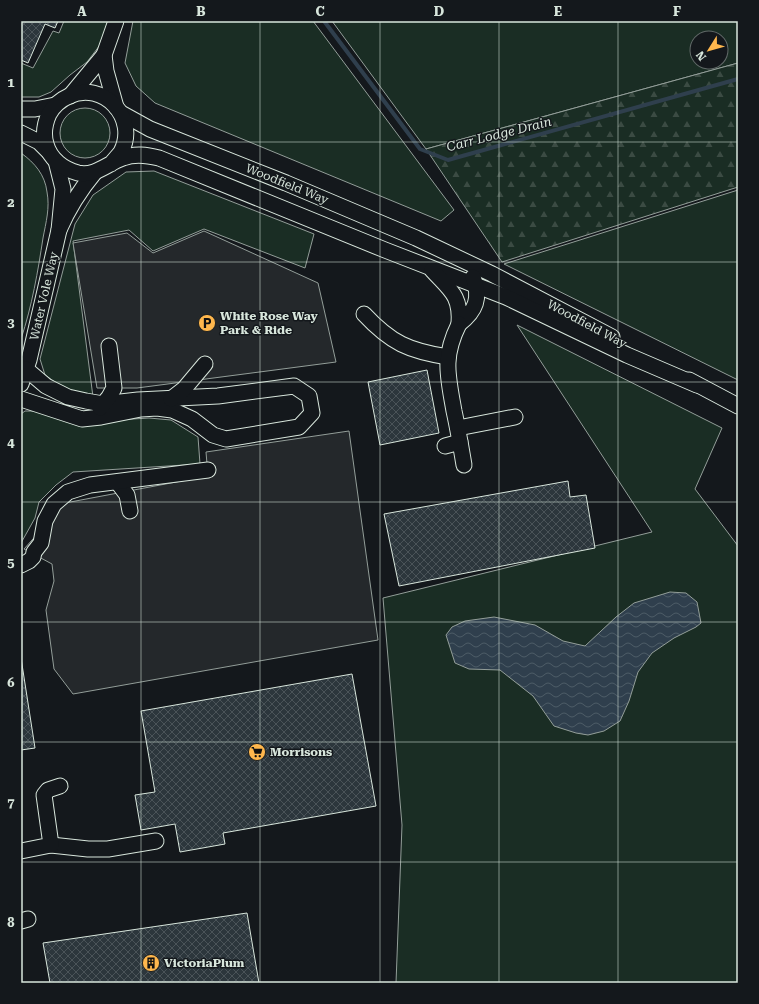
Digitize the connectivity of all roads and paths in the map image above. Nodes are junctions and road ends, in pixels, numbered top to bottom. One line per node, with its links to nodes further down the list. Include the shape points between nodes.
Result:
1 (116, 21): 2 (street)
2 (104, 55): 3 (street); 6 (street, via 106,71)
3 (70, 96): 4 (street); 6 (street, via 77,93 93,93 111,101)
4 (55, 105): 5 (street); 8 (street, via 46,121 45,138)
5 (21, 109)
6 (118, 110): 9 (street, via 125,125 126,135 121,152); 12 (street, Woodfield Way, via 150,129 286,183)
7 (21, 134): 8 (street, via 40,142)
8 (53, 157): 10 (street, via 66,169 80,173); 11 (street, Water Vole Way, via 63,189)
9 (111, 164): 10 (street); 13 (street, Woodfield Way, via 124,157 141,154 159,158)
10 (95, 172): 11 (street, Water Vole Way, via 78,194)
11 (59, 230): 20 (street, Water Vole Way)
12 (454, 256): 14 (street, Woodfield Way, via 467,267); 22 (street, Woodfield Way, via 631,347)
13 (429, 267): 14 (street, Woodfield Way); 16 (street, Woodfield Way, via 458,302)
14 (476, 285): 16 (street, Woodfield Way, via 474,308); 22 (street, Woodfield Way)
15 (364, 314): 18 (street, via 378,329 410,349)
16 (459, 324): 18 (street, Woodfield Way, via 452,337)
17 (108, 346): 26 (street, via 114,388)
18 (448, 357): 28 (street, Woodfield Way, via 447,374)
19 (205, 364): 24 (street, via 184,389)
20 (26, 369): 21 (street, Water Vole Way); 26 (street, via 46,386)
21 (21, 384)
22 (697, 385): 25 (street, Woodfield Way)
23 (21, 399): 26 (street, via 82,418)
24 (171, 399): 26 (street); 26 (street, via 294,386 309,396 312,413 299,427 226,439 213,435 192,419 172,410)
25 (738, 406)
26 (101, 410)
27 (515, 417): 28 (street)
28 (460, 440): 29 (street); 30 (street, Woodfield Way)
29 (445, 446)
30 (464, 466)
31 (208, 470): 32 (street)
32 (118, 482): 33 (street, via 127,495); 34 (street, via 90,485 68,492 54,504 45,521 41,543)
33 (130, 511)
34 (28, 554): 35 (street, via 33,557)
35 (21, 565)
36 (60, 786): 38 (street, via 48,790 44,795)
37 (156, 841): 38 (street, via 108,849)
38 (51, 845): 39 (street)
39 (21, 851)

